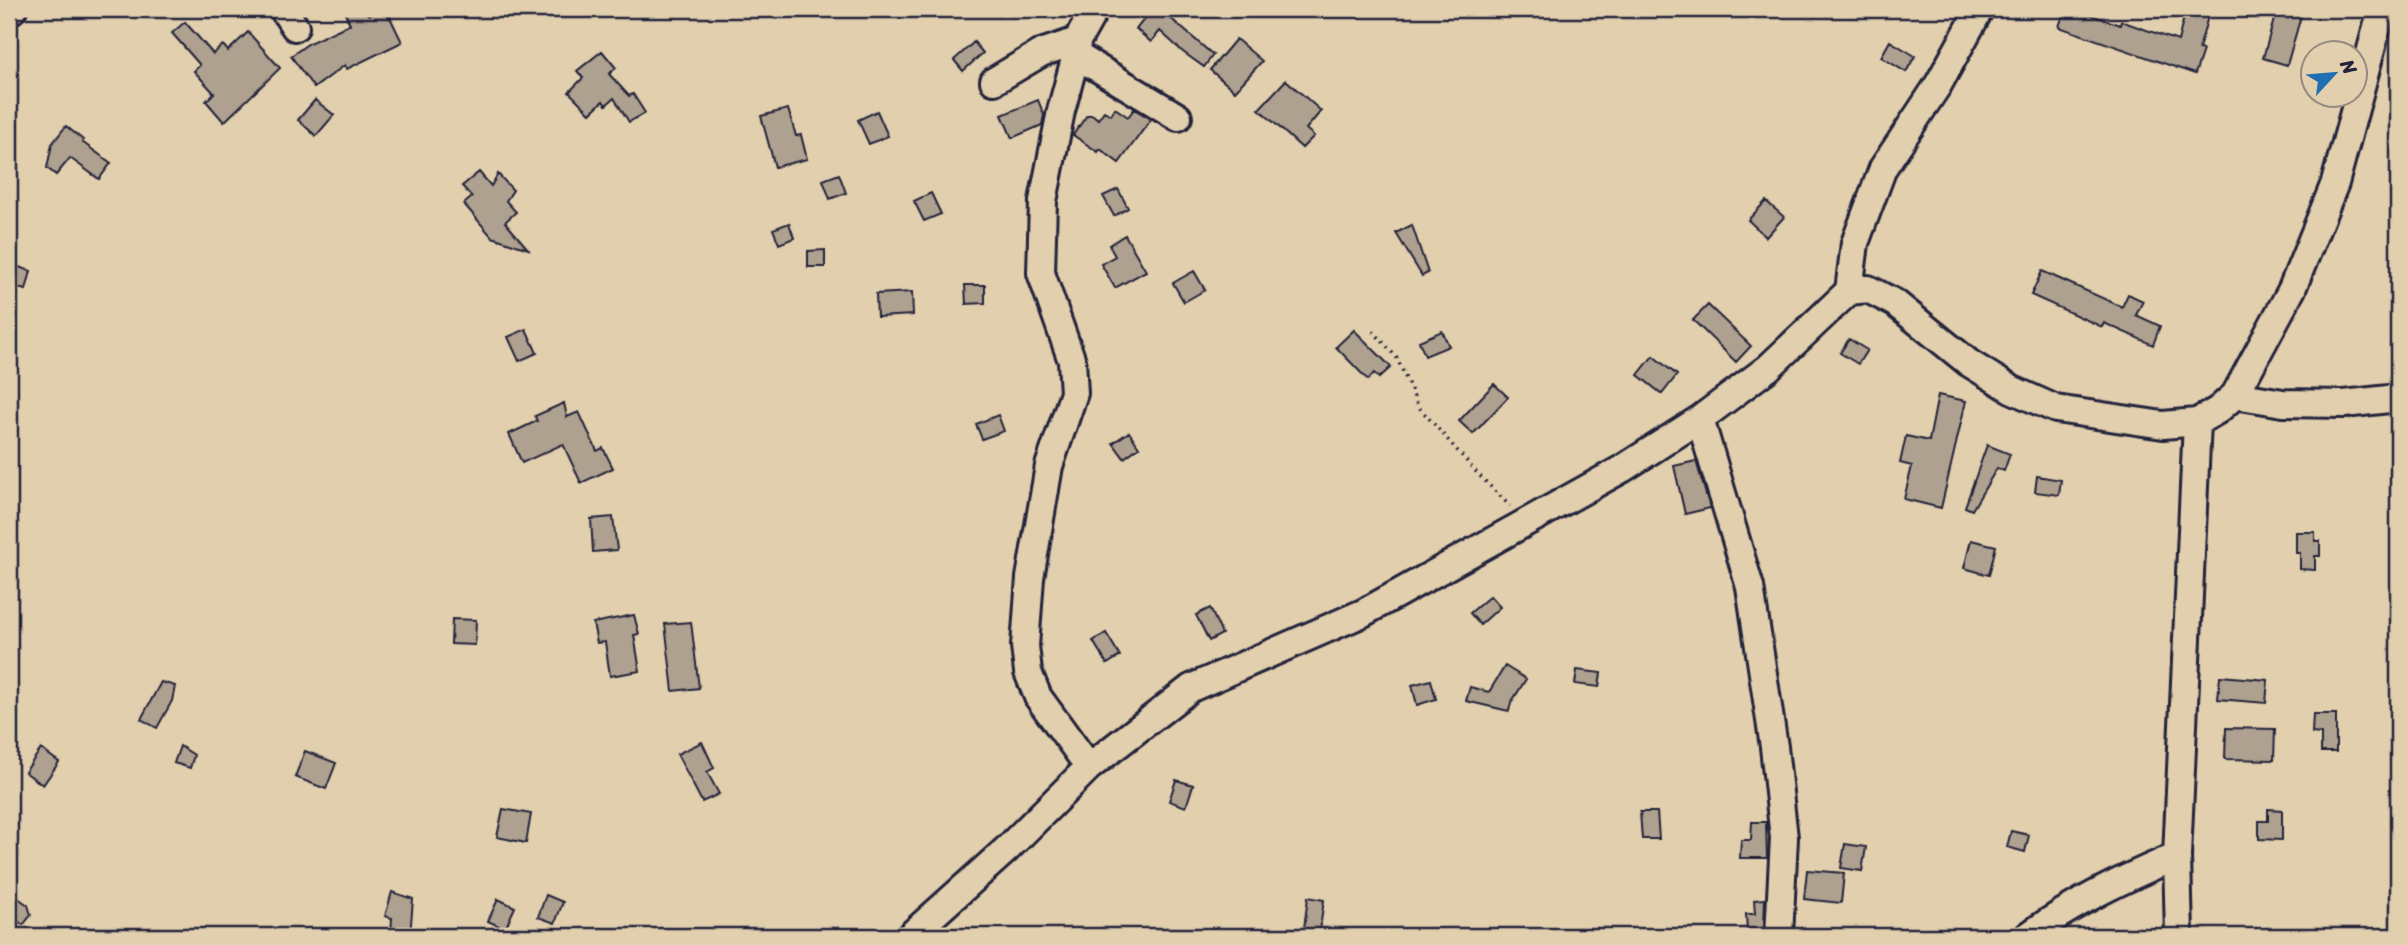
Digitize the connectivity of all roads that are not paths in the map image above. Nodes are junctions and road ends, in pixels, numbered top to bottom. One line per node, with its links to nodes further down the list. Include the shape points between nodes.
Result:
1 (1095, 9): 4 (street)
2 (1980, 9): 7 (street, via 1938,85 1883,168 1855,243)
3 (2382, 9): 8 (street, via 2334,183 2292,289)
4 (1076, 48): 5 (street, via 1041,52); 6 (street); 12 (street, via 1042,201 1041,273 1072,361 1074,393 1049,466 1030,578 1025,646 1028,672 1038,697)
5 (994, 81)
6 (1178, 117)
7 (1849, 291): 10 (street, via 1768,369); 11 (street, via 1868,289 1895,303 1969,363 2056,409 2163,425)
8 (2235, 395): 9 (street, via 2283,403 2344,404); 11 (street)
9 (2398, 398)
10 (1700, 419): 12 (street, via 1622,469 1363,613 1191,688); 15 (street, via 1750,587 1784,838)
11 (2197, 422): 13 (street)
12 (1089, 767): 14 (street)
13 (2177, 856): 16 (street, via 2085,899); 17 (street)
14 (910, 936)
15 (1779, 936)
16 (2028, 936)
17 (2179, 936)

